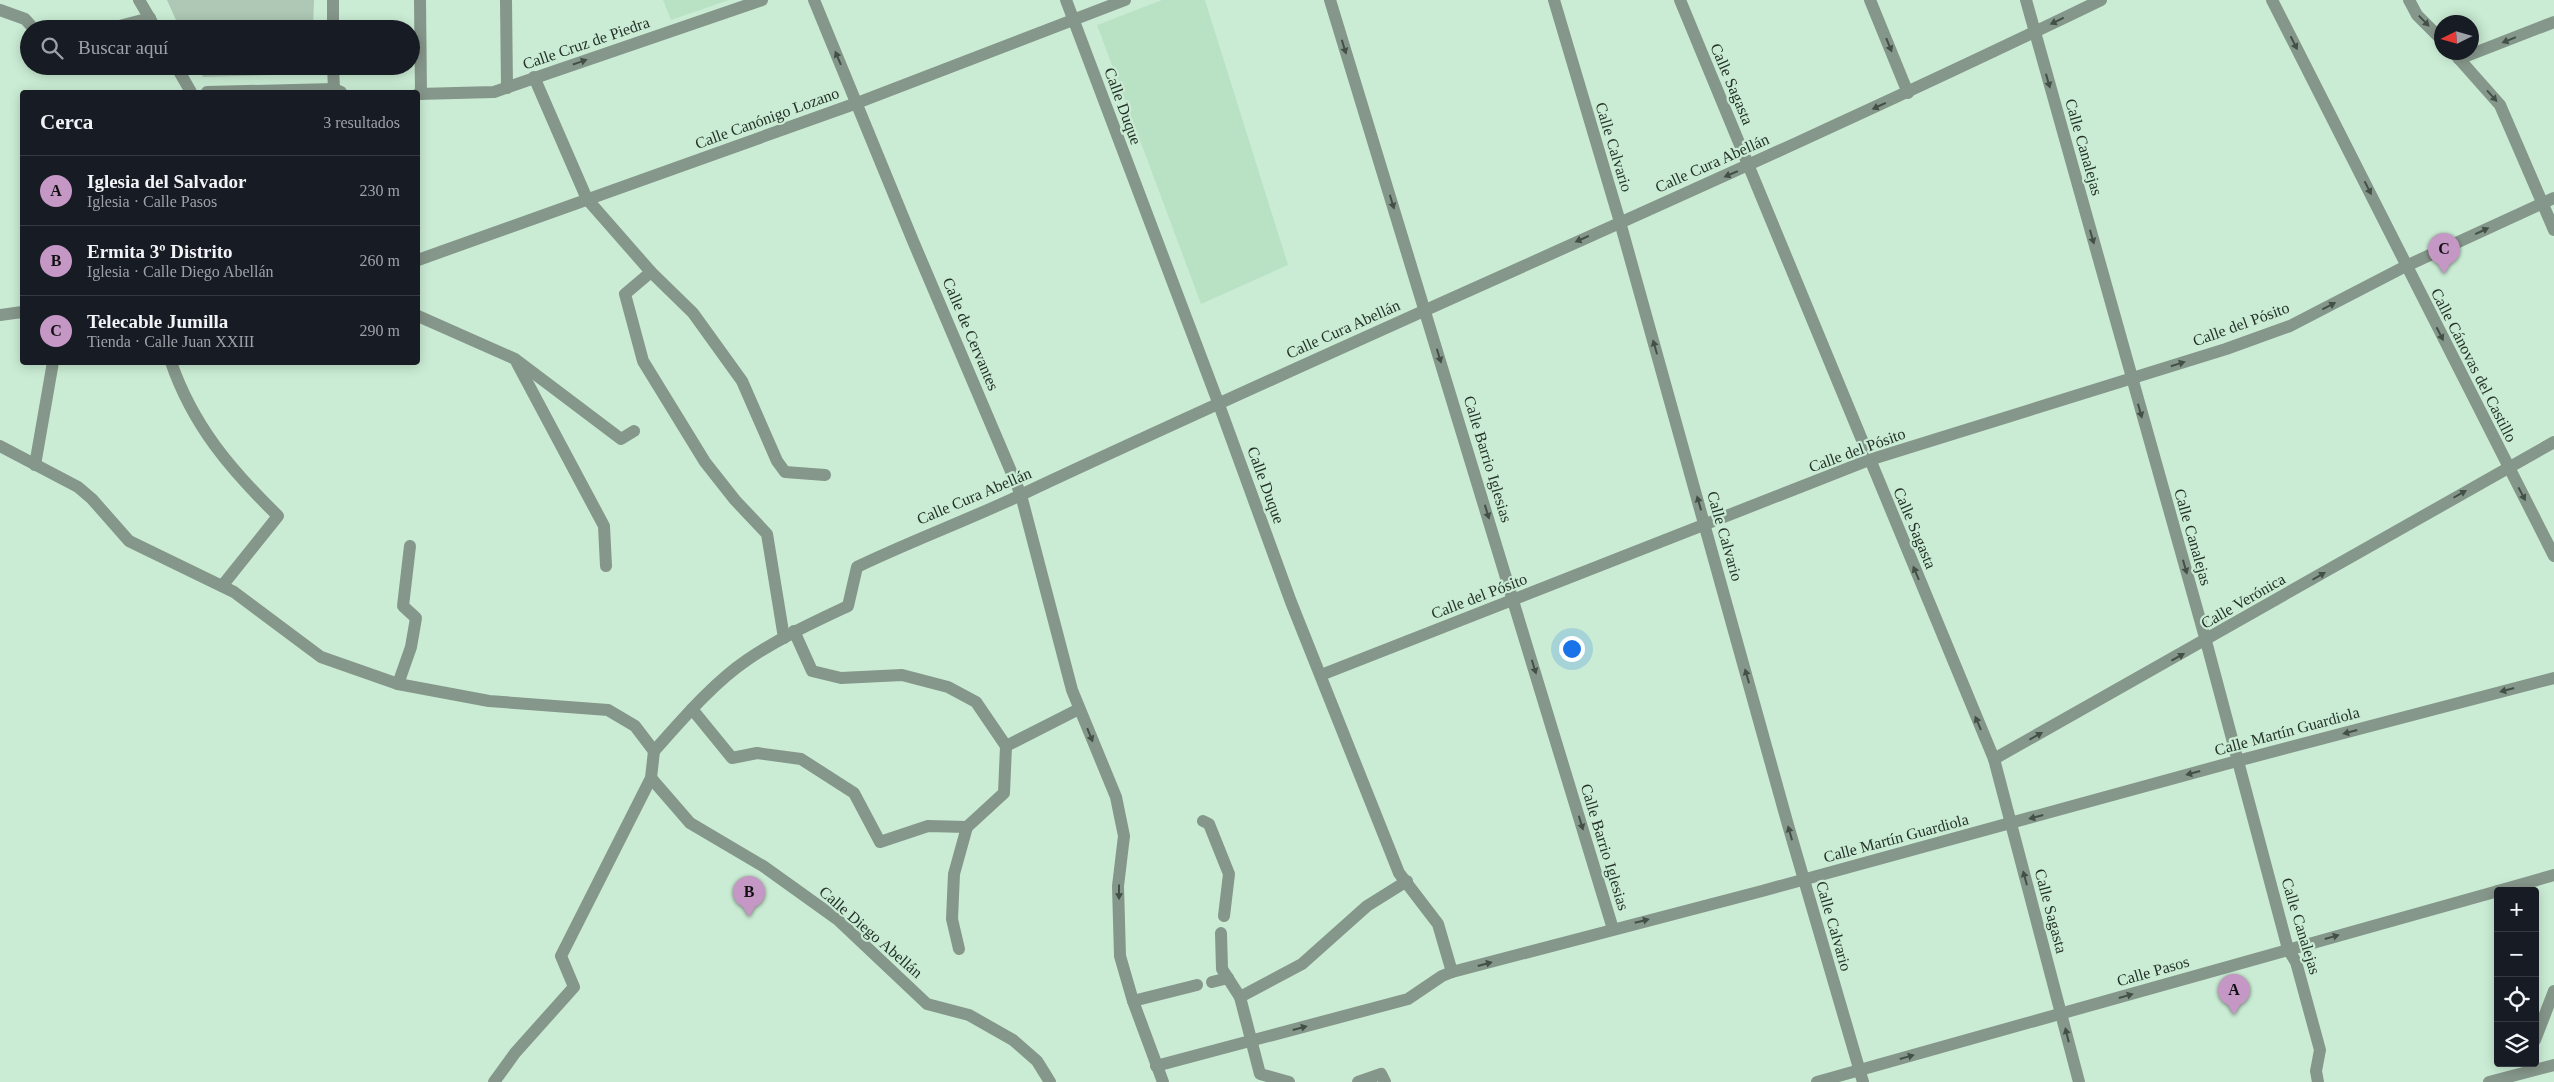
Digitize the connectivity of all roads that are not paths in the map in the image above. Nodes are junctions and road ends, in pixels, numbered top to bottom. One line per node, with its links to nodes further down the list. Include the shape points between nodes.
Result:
1 (139, 0): 19 (street)
2 (333, 0): 20 (street)
3 (420, 0): 21 (street)
4 (506, 0): 32 (street)
5 (762, 0): 31 (street, Calle Cruz de Piedra, one-way to 5)
6 (814, 0): 38 (street, Calle de Cervantes, one-way to 6)
7 (1066, 0): 22 (street, Calle Duque)
8 (1125, 0): 22 (street, Calle Canónigo Lozano)
9 (1330, 0): 47 (street, Calle Barrio Iglesias, one-way to 47)
10 (1554, 0): 42 (street, Calle Calvario)
11 (1680, 0): 39 (street, Calle Sagasta)
12 (1870, 0): 36 (street, one-way to 36)
13 (2026, 0): 24 (street, Calle Canalejas)
14 (2101, 0): 24 (street, Calle Cura Abellán, one-way to 24)
15 (2272, 0): 45 (street, Calle Cánovas del Castillo, one-way to 45)
16 (2409, 0): 25 (street, one-way to 25, via 2417,15)
17 (0, 10): 18 (street)
18 (26, 20)
19 (151, 20)
20 (333, 20)
21 (420, 20)
22 (1074, 20): 38 (street, Calle Canónigo Lozano); 55 (street, Calle Duque)
23 (2554, 22): 26 (street, one-way to 26)
24 (2035, 32): 36 (street, Calle Cura Abellán); 54 (street, Calle Canalejas, one-way to 54)
25 (2434, 32)
26 (2479, 48)
27 (2460, 60): 41 (street, one-way to 41, via 2500,105)
28 (181, 75): 33 (street)
29 (334, 75): 34 (street)
30 (419, 75): 35 (street)
31 (534, 77): 32 (street, Calle Cruz de Piedra); 40 (street)
32 (507, 88): 37 (street, Calle Cruz de Piedra, via 494,92)
33 (190, 90)
34 (337, 90)
35 (419, 90)
36 (1908, 93): 39 (street, Calle Cura Abellán, one-way to 39)
37 (420, 94)
38 (857, 103): 40 (street, Calle Canónigo Lozano); 63 (street, Calle de Cervantes, via 912,241)
39 (1749, 166): 42 (street, Calle Cura Abellán, one-way to 42); 59 (street, Calle Sagasta)
40 (587, 199): 44 (street, Calle Canónigo Lozano); 46 (street)
41 (2548, 200): 43 (street); 45 (street, Calle del Pósito, one-way to 41)
42 (1620, 222): 47 (street, Calle Cura Abellán, one-way to 47); 64 (street, Calle Calvario, one-way to 42)
43 (2554, 230)
44 (420, 259)
45 (2406, 266): 54 (street, Calle del Pósito, one-way to 45, via 2280,330); 61 (street, Calle Cánovas del Castillo, one-way to 61)
46 (651, 272): 62 (street, via 693,313 742,381 777,461 785,472); 70 (street, via 625,294 643,361 705,462 767,534)
47 (1425, 310): 55 (street, Calle Cura Abellán); 69 (street, Calle Barrio Iglesias, one-way to 69)
48 (20, 312): 49 (street)
49 (0, 315)
50 (420, 317): 51 (street)
51 (515, 359): 56 (street, via 621,439); 67 (street, via 604,526)
52 (52, 365): 60 (street)
53 (172, 365): 68 (street, via 208,438 245,484 278,516)
54 (2131, 379): 59 (street, Calle del Pósito); 71 (street, Calle Canalejas, one-way to 71)
55 (1218, 402): 63 (street, Calle Cura Abellán); 72 (street, Calle Duque)
56 (634, 431)
57 (2554, 442): 61 (street, Calle Verónica)
58 (0, 446): 60 (street)
59 (1869, 460): 64 (street, Calle del Pósito); 79 (street, Calle Sagasta, one-way to 59)
60 (35, 465): 68 (street, via 92,499 129,541)
61 (2507, 467): 66 (street, Calle Cánovas del Castillo, one-way to 66); 71 (street, Calle Verónica, one-way to 61)
62 (825, 475)
63 (1021, 495): 70 (street, Calle Cura Abellán, via 857,567 848,606); 76 (street, Calle de Cervantes)
64 (1705, 526): 69 (street, Calle del Pósito); 86 (street, Calle Calvario, one-way to 64)
65 (410, 546): 74 (street, via 403,606 416,618 411,646)
66 (2554, 556)
67 (606, 566)
68 (222, 586): 74 (street, via 321,657)
69 (1514, 599): 72 (street, Calle del Pósito); 91 (street, Calle Barrio Iglesias, one-way to 91)
70 (789, 634): 75 (street, Calle Cura Abellán, via 746,661); 77 (street, via 812,672 840,678 902,675 948,686 976,702)
71 (2206, 641): 79 (street, Calle Verónica, one-way to 71); 80 (street, Calle Canalejas)
72 (1321, 675): 87 (street, Calle Duque, via 1399,872)
73 (2554, 678): 80 (street, Calle Martín Guardiola, one-way to 80)
74 (398, 684): 78 (street, via 489,701 608,710 634,726)
75 (692, 709): 78 (street, Calle Cura Abellán); 84 (street, via 732,758 757,753 801,759 854,793 880,842 928,826)
76 (1079, 709): 77 (street); 101 (street, Calle de Cervantes, one-way to 101, via 1116,797 1124,836 1118,886 1120,956)
77 (1006, 746): 84 (street, via 1004,793)
78 (654, 751): 81 (street)
79 (1994, 759): 83 (street, Calle Sagasta)
80 (2237, 761): 83 (street, Calle Martín Guardiola, one-way to 83); 94 (street, Calle Canalejas)
81 (651, 778): 110 (street, via 561,956 574,988 515,1053); 111 (street, Calle Diego Abellán, via 690,823 763,866 837,919 928,1004 969,1016 1013,1040 1036,1062)
82 (1203, 821): 90 (street, via 1209,824 1228,874)
83 (2011, 824): 86 (street, Calle Martín Guardiola); 102 (street, Calle Sagasta, one-way to 83)
84 (967, 827): 93 (street, via 954,874 952,919)
85 (2554, 875): 88 (street, Calle Pasos)
86 (1804, 880): 91 (street, Calle Martín Guardiola, one-way to 86); 109 (street, Calle Calvario)
87 (1406, 881): 95 (street, Calle Duque, via 1438,924); 100 (street, via 1367,906 1302,964)
88 (2512, 887)
89 (2494, 892): 94 (street, Calle Pasos, one-way to 89)
90 (1224, 916)
91 (1613, 929): 95 (street, Calle Martín Guardiola, one-way to 91)
92 (1221, 933): 96 (street, via 1222,969)
93 (959, 949)
94 (2288, 949): 102 (street, Calle Pasos, one-way to 94); 118 (street, Calle Canalejas, via 2296,962 2320,1050 2316,1071)
95 (1452, 972): 104 (street, Calle Martín Guardiola, one-way to 95, via 1408,999)
96 (1228, 978): 97 (street); 100 (street)
97 (1212, 982)
98 (1197, 985): 101 (street)
99 (2554, 991): 103 (street)
100 (1240, 997): 104 (street)
101 (1134, 1001): 106 (street, Calle de Cervantes)
102 (2062, 1014): 109 (street, Calle Pasos, one-way to 102); 117 (street, Calle Sagasta, one-way to 102)
103 (2539, 1030)
104 (1253, 1040): 106 (street, Calle Martín Guardiola); 113 (street, via 1260,1074)
105 (2554, 1065): 107 (street)
106 (1156, 1066): 112 (street, Calle de Cervantes)
107 (2539, 1066)
108 (2530, 1067): 119 (street)
109 (1862, 1076): 116 (street, Calle Pasos)
110 (494, 1082)
111 (1050, 1082)
112 (1163, 1082)
113 (1289, 1082)
114 (1358, 1082): 115 (street, via 1381,1074)
115 (1385, 1082)
116 (1817, 1082)
117 (2080, 1082)
118 (2318, 1082)
119 (2489, 1082)

